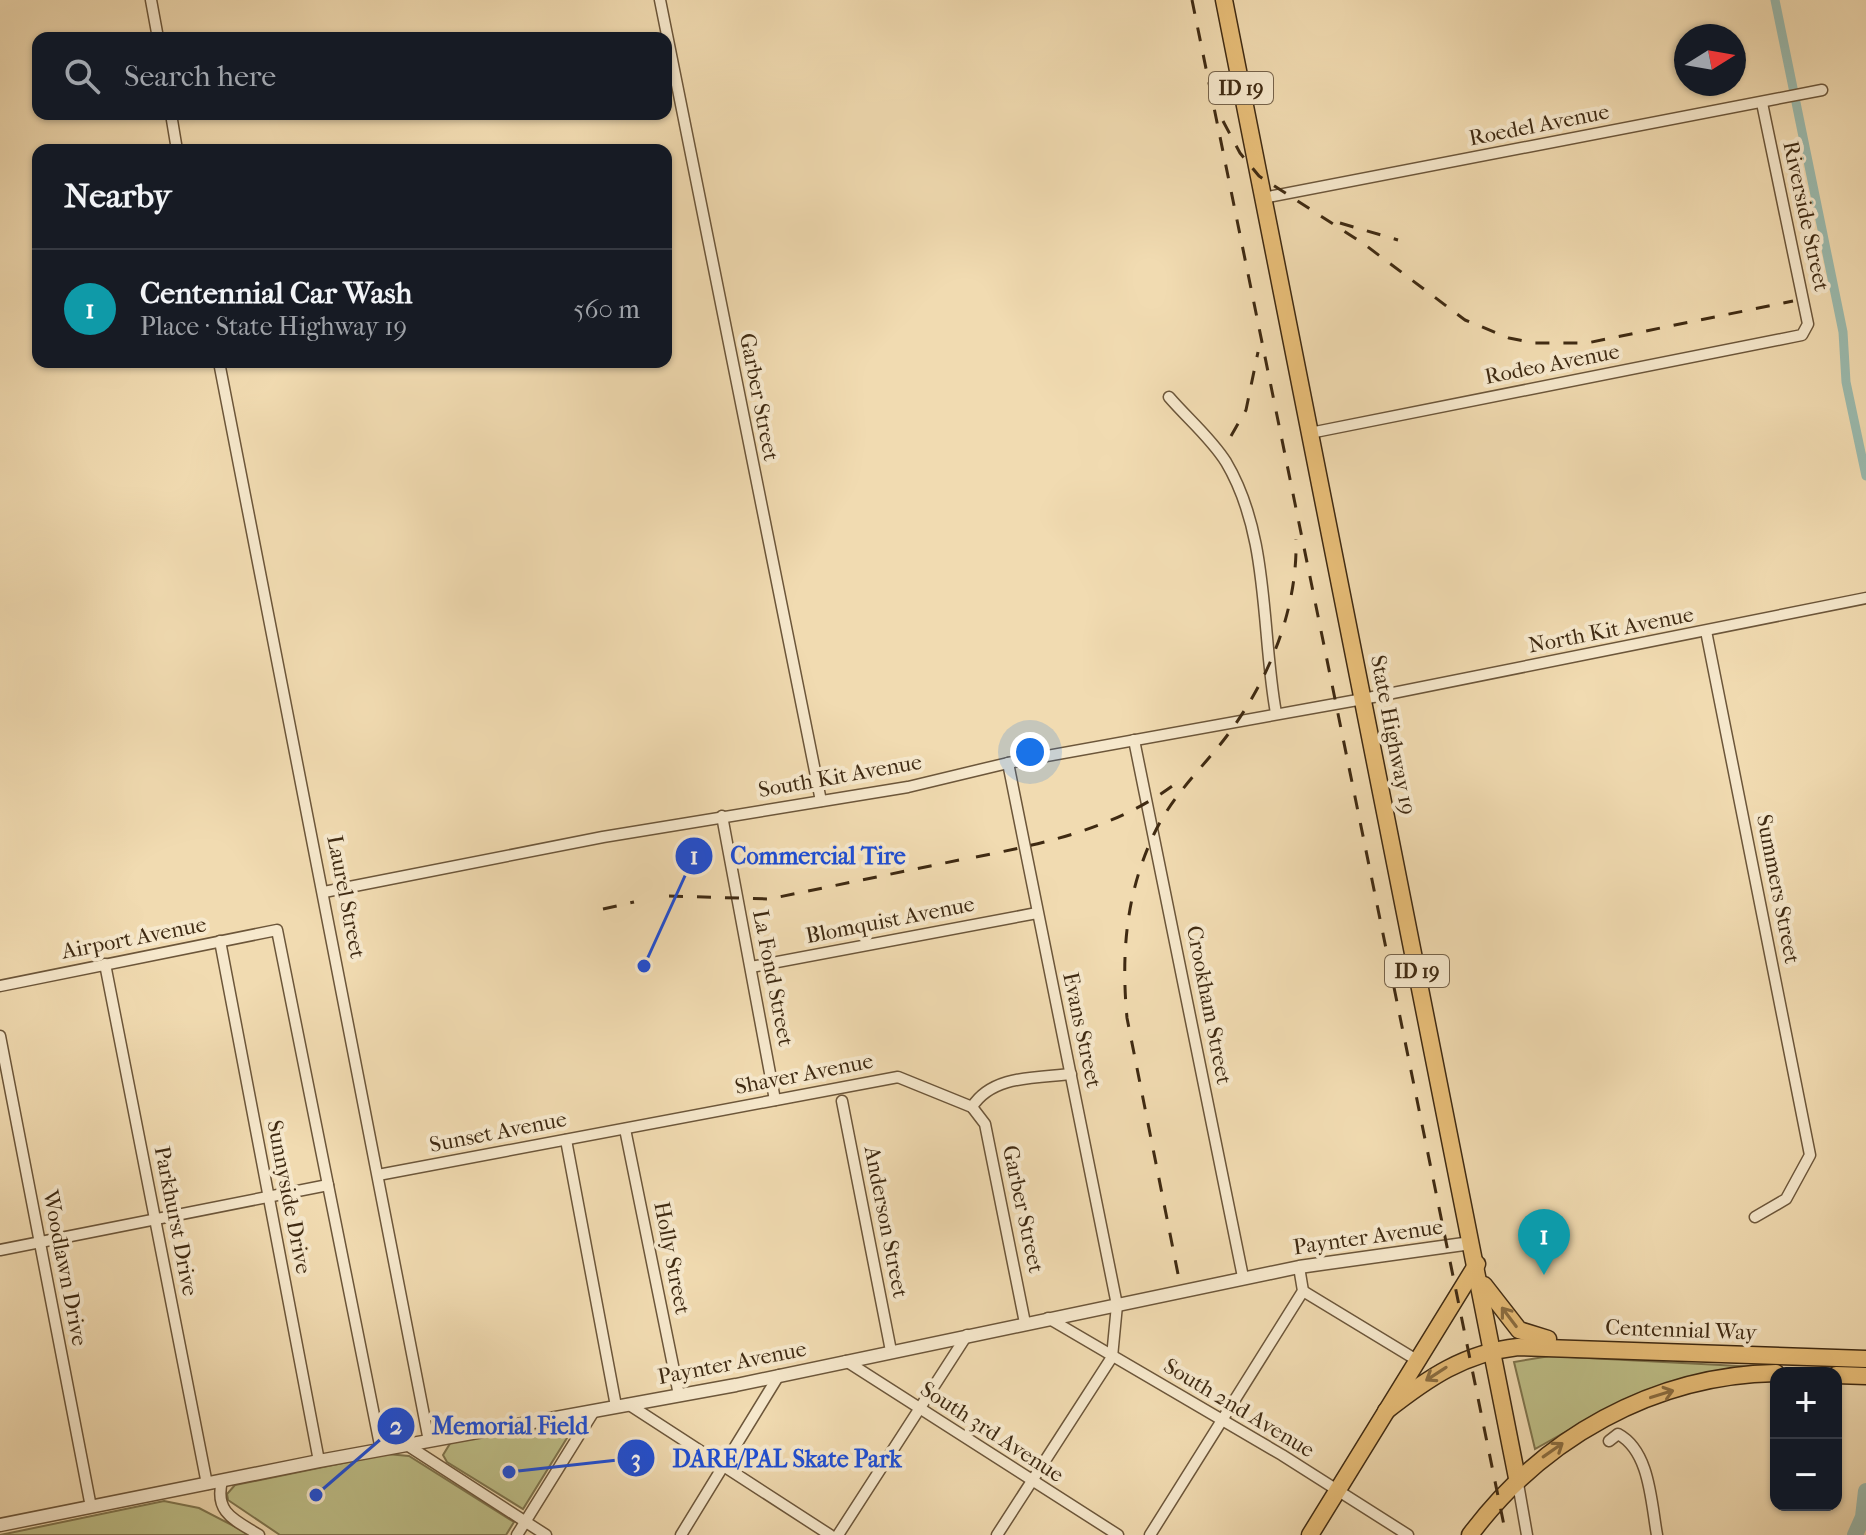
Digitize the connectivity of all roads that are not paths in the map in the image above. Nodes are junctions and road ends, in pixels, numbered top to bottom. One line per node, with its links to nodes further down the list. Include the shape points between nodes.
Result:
1 (151, 0): 4 (street)
2 (660, 0): 5 (street, Garber Street)
3 (1224, 0): 11 (main road, State Highway 19 / ID 19)
4 (157, 32)
5 (666, 32)
6 (672, 60): 22 (street, Garber Street)
7 (1822, 90): 8 (street, Roedel Avenue)
8 (1762, 103): 11 (street, Roedel Avenue); 12 (street, Riverside Street, via 1808,324)
9 (172, 120): 10 (street)
10 (176, 144)
11 (1263, 198): 15 (main road, State Highway 19 / ID 19)
12 (1802, 335): 15 (street, Rodeo Avenue)
13 (220, 368): 24 (street, Laurel Street)
14 (1169, 397): 19 (street, via 1224,458 1239,485 1257,548)
15 (1310, 433): 18 (main road, State Highway 19 / ID 19)
16 (1866, 598): 17 (street, North Kit Avenue)
17 (1706, 631): 18 (street, North Kit Avenue); 40 (street, Summers Street, via 1810,1155 1786,1199)
18 (1363, 699): 19 (street, South Kit Avenue); 43 (main road, State Highway 19 / ID 19)
19 (1276, 713): 20 (street, South Kit Avenue)
20 (1134, 740): 21 (street, South Kit Avenue); 47 (street, Crookham Street)
21 (1008, 763): 22 (street, South Kit Avenue); 25 (street, Evans Street)
22 (821, 801): 23 (street, South Kit Avenue)
23 (722, 816): 24 (street, South Kit Avenue); 28 (street, La Fond Street)
24 (324, 892): 37 (street, Laurel Street)
25 (1037, 913): 28 (street, Blomquist Avenue); 31 (street, Evans Street)
26 (220, 941): 27 (street, Airport Avenue); 38 (street, Airport Avenue, via 277,930); 39 (street, Sunnyside Drive)
27 (105, 964): 29 (street, Airport Avenue); 41 (street, Parkhurst Drive)
28 (751, 967): 32 (street, La Fond Street)
29 (0, 986)
30 (0, 1036): 42 (street, Woodlawn Drive)
31 (1071, 1074): 34 (street, via 1010,1080 981,1094); 49 (street, Evans Street)
32 (775, 1100): 34 (street, Shaver Avenue, via 898,1077); 35 (street, Shaver Avenue)
33 (842, 1101): 54 (street, Anderson Street)
34 (972, 1107): 51 (street, Garber Street, via 985,1124)
35 (625, 1129): 36 (street, Sunset Avenue); 64 (street, Holly Street)
36 (566, 1140): 37 (street, Sunset Avenue); 65 (street)
37 (378, 1175): 70 (street, Laurel Street)
38 (328, 1185): 39 (street); 73 (street)
39 (269, 1197): 41 (street); 74 (street, Sunnyside Drive)
40 (1755, 1217)
41 (155, 1219): 42 (street); 79 (street, Parkhurst Drive)
42 (40, 1242): 44 (street); 81 (street, Woodlawn Drive)
43 (1471, 1243): 45 (street, Paynter Avenue); 46 (main road, State Highway 19 / ID 19)
44 (0, 1250)
45 (1299, 1267): 47 (street, Paynter Avenue); 48 (street)
46 (1478, 1272): 53 (main road, State Highway 19 / ID 19); 55 (main road, one-way to 46, via 1694,1346 1528,1335 1512,1323); 57 (main road)
47 (1243, 1277): 49 (street, Paynter Avenue)
48 (1303, 1291): 57 (street); 69 (street)
49 (1117, 1305): 50 (street, Paynter Avenue); 56 (street, Evans Street)
50 (1048, 1318): 51 (street, Paynter Avenue); 56 (street, South 2nd Avenue)
51 (1025, 1323): 52 (street, Paynter Avenue)
52 (967, 1335): 54 (street, Paynter Avenue); 66 (street)
53 (1494, 1349): 55 (main road, Centennial Way); 68 (main road, Centennial Way, one-way to 68, via 1442,1369); 76 (main road, State Highway 19 / ID 19)
54 (891, 1351): 59 (street, Paynter Avenue)
55 (1717, 1354): 58 (main road, Centennial Way)
56 (1112, 1357): 69 (street, South 2nd Avenue); 78 (street)
57 (1415, 1359): 68 (main road)
58 (1866, 1359)
59 (846, 1361): 61 (street, Paynter Avenue); 66 (street, South 3rd Avenue)
60 (1770, 1374): 76 (main road, Centennial Way, one-way to 60, via 1550,1451 1620,1409 1699,1383)
61 (779, 1375): 64 (street, Paynter Avenue); 75 (street)
62 (1842, 1375): 63 (main road)
63 (1866, 1376)
64 (679, 1395): 65 (street, Paynter Avenue)
65 (622, 1405): 67 (street, Paynter Avenue); 75 (street)
66 (919, 1409): 78 (street, South 3rd Avenue); 89 (street)
67 (594, 1411): 70 (street, Paynter Avenue); 82 (street)
68 (1386, 1411): 80 (main road)
69 (1222, 1419): 80 (street, South 2nd Avenue); 92 (street)
70 (429, 1441): 72 (street, Paynter Avenue)
71 (1609, 1441): 97 (street, via 1618,1434 1632,1442 1645,1473)
72 (407, 1445): 73 (street, Paynter Avenue); 82 (street)
73 (381, 1450): 74 (street, Paynter Avenue)
74 (319, 1461): 77 (street, Paynter Avenue)
75 (723, 1466): 87 (street); 88 (street)
76 (1517, 1478): 95 (main road, Centennial Way); 96 (street)
77 (222, 1481): 79 (street, Paynter Avenue); 84 (street, via 218,1495 225,1514)
78 (1031, 1482): 90 (street); 91 (street, South 3rd Avenue)
79 (207, 1484): 81 (street, Paynter Avenue)
80 (1338, 1491): 93 (main road); 94 (street, South 2nd Avenue)
81 (91, 1507): 83 (street, Paynter Avenue)
82 (526, 1522): 85 (street); 86 (street)
83 (0, 1525)
84 (259, 1535)
85 (517, 1535)
86 (546, 1535)
87 (681, 1535)
88 (830, 1535)
89 (838, 1535)
90 (997, 1535)
91 (1118, 1535)
92 (1150, 1535)
93 (1310, 1535)
94 (1408, 1535)
95 (1470, 1535)
96 (1527, 1535)
97 (1657, 1535)

